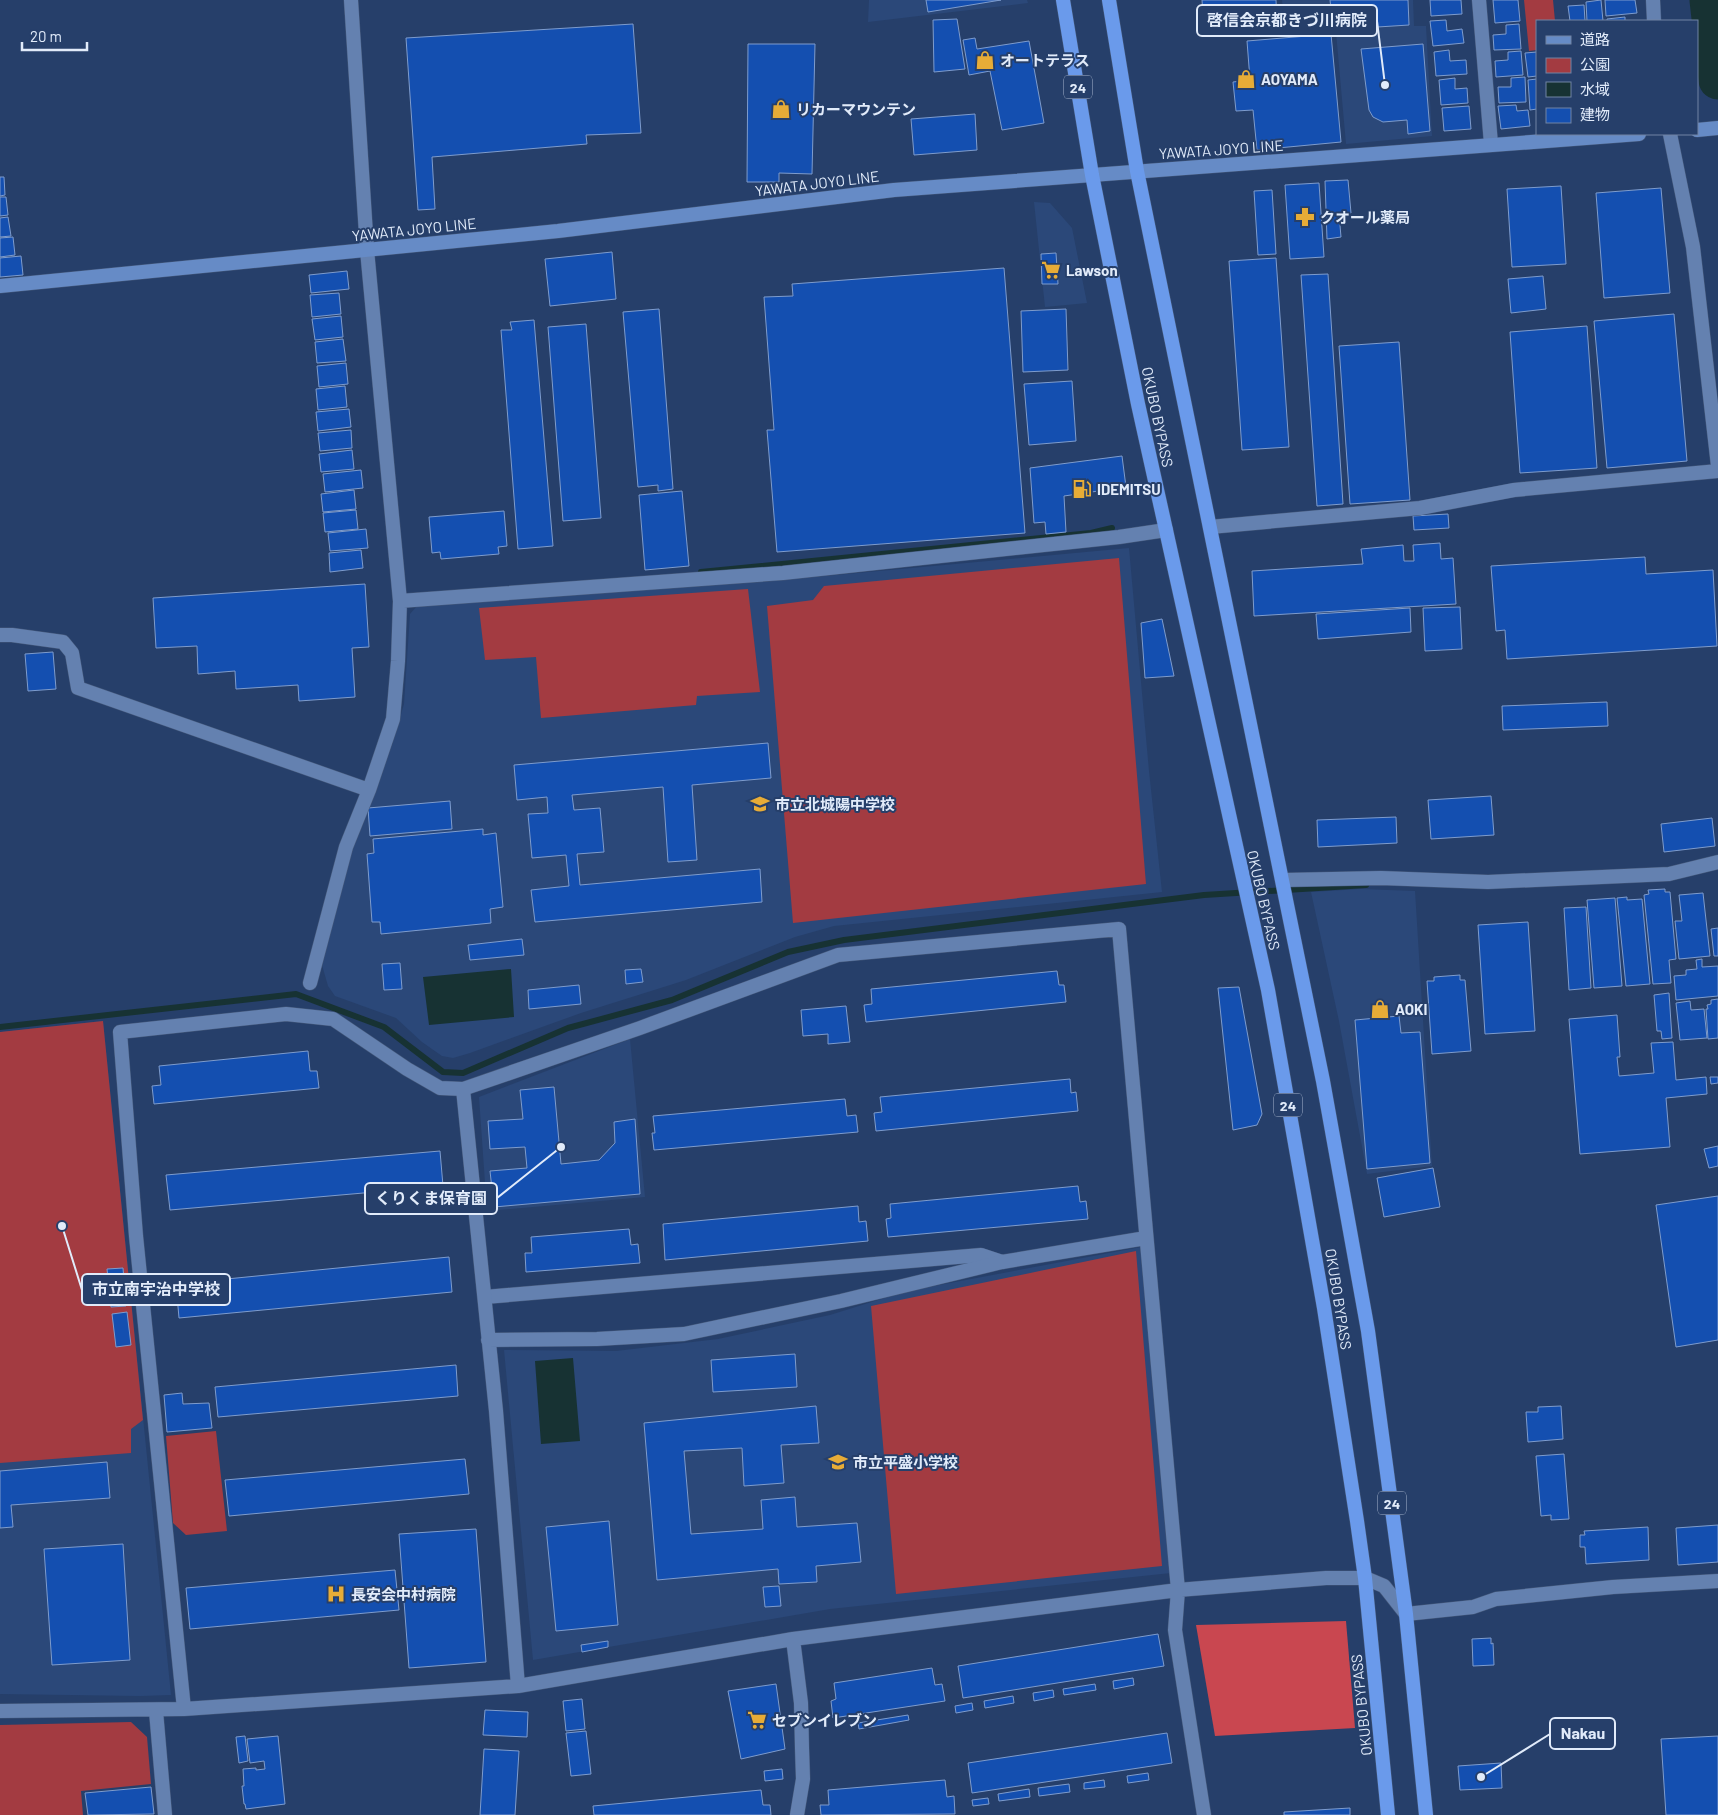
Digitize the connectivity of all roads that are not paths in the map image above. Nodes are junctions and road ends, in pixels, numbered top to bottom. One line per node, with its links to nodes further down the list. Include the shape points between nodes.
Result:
1 (351, 0): 14 (street)
2 (1063, 0): 13 (highway, OKUBO BYPASS / 24)
3 (1108, 0): 12 (highway, OKUBO BYPASS / 24)
4 (1479, 0): 11 (street)
5 (1653, 0): 6 (street)
6 (1654, 20)
7 (1718, 128): 8 (main road)
8 (1698, 130)
9 (1624, 135): 11 (main road, YAWATA JOYO LINE)
10 (1670, 135): 16 (street, via 1693,247)
11 (1491, 144): 12 (main road, YAWATA JOYO LINE)
12 (1137, 171): 13 (main road, YAWATA JOYO LINE); 18 (highway, OKUBO BYPASS / 24)
13 (1092, 175): 14 (main road, YAWATA JOYO LINE, via 894,190 558,231); 19 (highway, OKUBO BYPASS / 24)
14 (367, 250): 15 (main road, YAWATA JOYO LINE); 20 (street)
15 (0, 286)
16 (1718, 466)
17 (1718, 471): 18 (street, via 1514,490 1420,508)
18 (1210, 527): 24 (highway, OKUBO BYPASS / 24)
19 (1166, 530): 20 (street, via 783,573); 31 (highway, OKUBO BYPASS / 24, via 1268,990 1324,1308)
20 (400, 601): 22 (street, via 393,719)
21 (0, 635): 22 (street, via 63,642 72,653 78,688)
22 (369, 790): 25 (street, via 346,847)
23 (1718, 862): 24 (street, via 1669,874 1507,881)
24 (1283, 880): 34 (highway, OKUBO BYPASS / 24, via 1368,1331)
25 (310, 983)
26 (463, 1089): 27 (street, via 838,955 1119,929); 29 (street); 37 (street, via 440,1088 333,1019 286,1014 120,1032 136,1236)
27 (1146, 1238): 28 (street); 33 (street)
28 (1002, 1262): 29 (street, via 981,1255); 30 (street, via 684,1334)
29 (485, 1297): 30 (street)
30 (488, 1340): 36 (street)
31 (1364, 1578): 33 (street); 34 (street, via 1384,1586); 43 (highway, OKUBO BYPASS / 24)
32 (1718, 1581): 34 (street, via 1613,1587 1496,1599 1473,1607)
33 (1178, 1590): 35 (street); 42 (street, via 1175,1630)
34 (1406, 1614): 44 (highway, OKUBO BYPASS / 24)
35 (793, 1638): 36 (street); 41 (street, via 801,1703 803,1764)
36 (518, 1686): 37 (street)
37 (184, 1709): 38 (street)
38 (156, 1710): 39 (street); 40 (street)
39 (0, 1711)
40 (165, 1815)
41 (796, 1815)
42 (1204, 1815)
43 (1388, 1815)
44 (1426, 1815)

